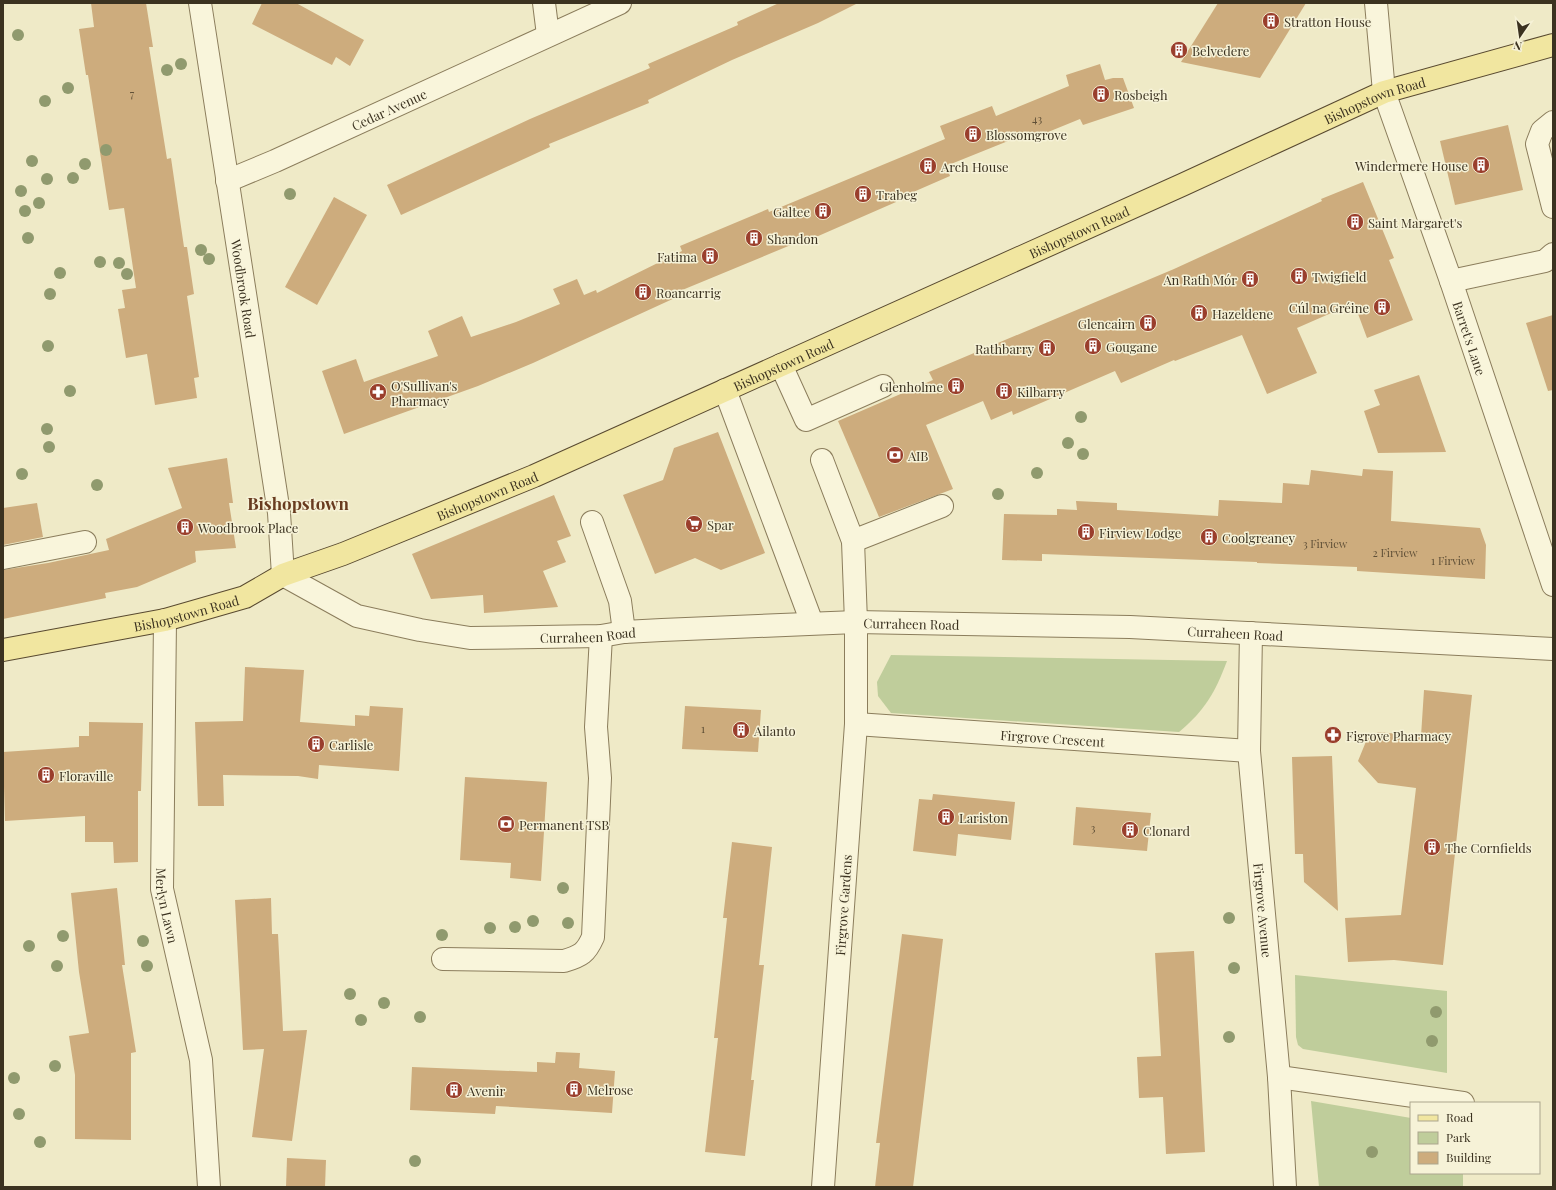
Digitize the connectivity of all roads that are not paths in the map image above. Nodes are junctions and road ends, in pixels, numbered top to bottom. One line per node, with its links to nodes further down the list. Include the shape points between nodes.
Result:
1 (200, 3): 9 (street, Woodbrook Road)
2 (544, 3): 5 (street)
3 (620, 3): 5 (street, Cedar Avenue)
4 (1376, 3): 7 (street, Barret's Lane)
5 (548, 35): 9 (street, Cedar Avenue)
6 (1553, 45): 7 (main road, Bishopstown Road)
7 (1384, 92): 12 (street, Barret's Lane); 13 (main road, Bishopstown Road)
8 (1553, 122): 10 (street, via 1542,131 1537,144)
9 (227, 181): 22 (street, Woodbrook Road, via 279,513)
10 (1553, 207)
11 (1553, 254): 12 (street, via 1545,261)
12 (1451, 281): 23 (street, Barret's Lane)
13 (781, 365): 14 (street, via 806,420); 15 (main road, Bishopstown Road)
14 (884, 386)
15 (726, 390): 22 (main road, Bishopstown Road, via 534,476 343,554); 26 (street)
16 (822, 460): 20 (street, Firgrove Gardens)
17 (942, 506): 20 (street)
18 (592, 522): 27 (street, via 620,601)
19 (85, 542): 21 (street)
20 (853, 542): 25 (street, Firgrove Gardens)
21 (3, 558)
22 (283, 575): 24 (main road, Bishopstown Road, via 245,597); 29 (street, Curraheen Road, via 357,616 420,630 470,638)
23 (1553, 586)
24 (165, 620): 31 (main road, Bishopstown Road); 37 (street, Merlyn Lawn, via 162,885 201,1060)
25 (856, 622): 26 (street, Curraheen Road); 28 (street, Curraheen Road, via 1130,627); 32 (street, Firgrove Gardens)
26 (812, 623): 27 (street, Curraheen Road)
27 (624, 632): 29 (street, Curraheen Road)
28 (1251, 633): 30 (street, Curraheen Road); 33 (street, Firgrove Avenue)
29 (601, 636): 34 (street, via 596,727 600,778 592,937 587,950 576,958 564,961)
30 (1553, 649)
31 (3, 650)
32 (856, 724): 33 (street, Firgrove Crescent); 38 (street, Firgrove Gardens)
33 (1249, 751): 35 (street, Firgrove Avenue)
34 (443, 959)
35 (1278, 1077): 36 (street); 39 (street, Firgrove Avenue)
36 (1456, 1102)
37 (208, 1187)
38 (824, 1187)
39 (1285, 1187)

